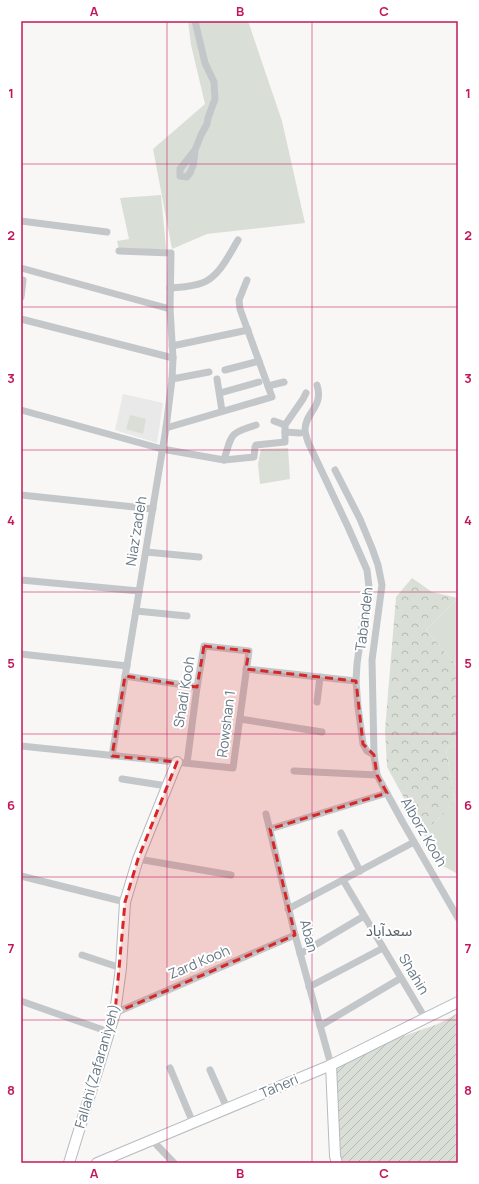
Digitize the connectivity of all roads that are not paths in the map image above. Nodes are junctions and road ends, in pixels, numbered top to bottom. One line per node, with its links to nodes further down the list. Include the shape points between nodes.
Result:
1 (195, 21): 2 (street, via 205,63 214,82 215,99)
2 (195, 150)
3 (21, 221): 4 (street)
4 (106, 232)
5 (238, 240): 10 (street, via 213,276 202,283)
6 (119, 251): 10 (street, Niaz'zadeh, via 171,253)
7 (21, 268): 12 (street)
8 (23, 280): 11 (street)
9 (247, 280): 14 (street, via 239,300)
10 (170, 288): 12 (street, Niaz'zadeh)
11 (21, 297)
12 (170, 309): 15 (street, Niaz'zadeh)
13 (21, 319): 16 (street)
14 (248, 330): 15 (street); 17 (street)
15 (172, 346): 16 (street, Niaz'zadeh)
16 (173, 358): 20 (street, Niaz'zadeh)
17 (259, 361): 18 (street); 25 (street)
18 (225, 370)
19 (209, 372): 20 (street)
20 (172, 379): 33 (street, Niaz'zadeh)
21 (217, 379): 26 (street)
22 (259, 382): 26 (street)
23 (284, 382): 25 (street)
24 (318, 385): 53 (street, via 319,399 305,428 308,442 348,527 366,570 369,586)
25 (268, 386): 29 (street, via 272,397)
26 (220, 393): 29 (street)
27 (306, 394): 32 (street)
28 (21, 410): 36 (street)
29 (222, 411): 33 (street)
30 (274, 422): 32 (street)
31 (256, 425): 37 (street, via 233,434)
32 (285, 425): 34 (street)
33 (166, 428): 36 (street, Niaz'zadeh)
34 (285, 432): 35 (street); 37 (street, via 285,442 256,445 254,457)
35 (300, 433)
36 (162, 449): 37 (street); 40 (street, Niaz'zadeh)
37 (224, 460)
38 (336, 470): 59 (street, Tabandeh, via 372,548 382,585 372,660)
39 (21, 495): 40 (street)
40 (152, 509): 41 (street, Niaz'zadeh)
41 (146, 552): 42 (street); 44 (street, Niaz'zadeh)
42 (199, 556)
43 (21, 580): 44 (street)
44 (139, 591): 45 (street, Niaz'zadeh)
45 (136, 611): 46 (street); 49 (street, Niaz'zadeh)
46 (187, 616)
47 (248, 651): 50 (street, Rowshan 1); 54 (street, Shadi Kooh, via 204,646)
48 (21, 654): 49 (street)
49 (127, 666): 51 (street, Niaz'zadeh)
50 (246, 669): 52 (street); 56 (street, Rowshan 1)
51 (125, 676): 54 (street); 60 (street, Niaz'zadeh)
52 (320, 677): 53 (street); 55 (street)
53 (356, 681): 59 (street, via 363,744 366,751)
54 (197, 687): 61 (street, Shadi Kooh)
55 (316, 702)
56 (240, 719): 57 (street); 61 (street, Rowshan 1, via 233,768)
57 (322, 732)
58 (21, 746): 60 (street)
59 (374, 755): 63 (street, Alborz Kooh)
60 (112, 756): 61 (street)
61 (182, 763): 65 (street, Fallahi(Zafaraniyeh))
62 (294, 771): 63 (street)
63 (377, 775): 66 (street, Alborz Kooh)
64 (122, 779): 65 (street)
65 (167, 786): 71 (street, Fallahi(Zafaraniyeh))
66 (387, 794): 68 (street); 70 (street, Alborz Kooh)
67 (266, 814): 68 (street, Aban)
68 (270, 829): 77 (street, Aban)
69 (341, 833): 72 (street)
70 (414, 842): 72 (street); 79 (street, Alborz Kooh)
71 (138, 859): 73 (street); 76 (street, Fallahi(Zafaraniyeh))
72 (360, 871): 75 (street)
73 (231, 875)
74 (21, 876): 76 (street)
75 (343, 880): 77 (street); 78 (street, Shahin)
76 (125, 902): 84 (street, Fallahi(Zafaraniyeh))
77 (288, 909): 80 (street, Aban)
78 (364, 916): 81 (street, Shahin); 82 (street)
79 (458, 918)
80 (294, 935): 82 (street, Aban); 89 (street, Zard Kooh)
81 (383, 948): 85 (street, Shahin); 86 (street)
82 (300, 954): 86 (street, Aban)
83 (82, 955): 84 (street)
84 (121, 968): 89 (street, Fallahi(Zafaraniyeh))
85 (401, 978): 90 (street, Shahin); 91 (street)
86 (309, 987): 91 (street, Aban)
87 (21, 1001): 92 (street)
88 (458, 1002): 90 (street, Taheri)
89 (115, 1013): 92 (street, Fallahi(Zafaraniyeh))
90 (425, 1018): 93 (street, Taheri)
91 (320, 1026): 93 (street, Aban)
92 (109, 1032): 99 (street, Fallahi(Zafaraniyeh))
93 (331, 1065): 96 (street, Taheri); 102 (street)
94 (170, 1068): 97 (street)
95 (210, 1070): 96 (street)
96 (227, 1108): 97 (street, Taheri)
97 (193, 1123): 98 (street, Taheri)
98 (152, 1140): 100 (street, Taheri); 101 (street)
99 (68, 1163)
100 (97, 1163)
101 (174, 1163)
102 (337, 1163)

